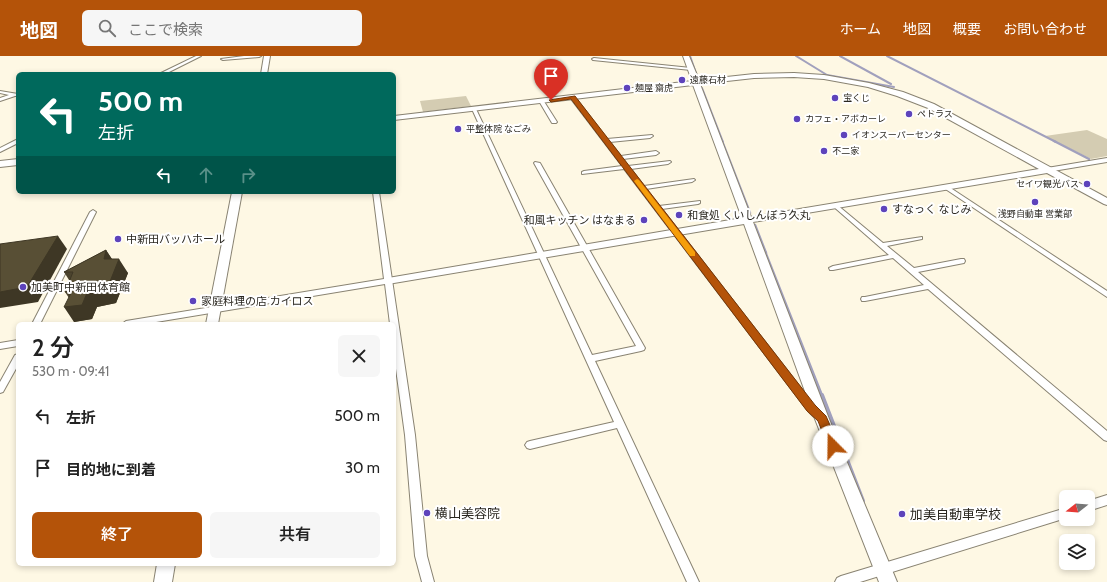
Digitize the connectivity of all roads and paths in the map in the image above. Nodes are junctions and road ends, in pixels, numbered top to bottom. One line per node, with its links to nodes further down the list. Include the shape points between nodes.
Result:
1 (199, 56): 8 (street)
2 (259, 56): 5 (street)
3 (267, 56): 9 (street)
4 (686, 56): 7 (street)
5 (223, 59)
6 (594, 59): 7 (street)
7 (691, 69): 10 (street)
8 (165, 72)
9 (264, 72)
10 (695, 83): 13 (street); 31 (street, via 754,76 794,75 869,85 931,106); 43 (street)
11 (0, 92): 12 (street)
12 (16, 95): 14 (street)
13 (573, 98): 15 (street); 20 (street)
14 (0, 100)
15 (541, 101): 16 (street); 18 (street)
16 (474, 109): 17 (street); 48 (street)
17 (396, 118)
18 (554, 122)
19 (650, 136): 20 (street)
20 (606, 141): 24 (street)
21 (16, 142): 22 (street)
22 (0, 150)
23 (656, 153): 24 (street)
24 (619, 158): 30 (street)
25 (1107, 160): 31 (street)
26 (16, 162): 29 (street)
27 (668, 162): 30 (street)
28 (537, 163): 47 (street)
29 (0, 164)
30 (626, 167): 32 (street); 35 (street)
31 (1047, 170): 34 (street); 39 (street)
32 (584, 173)
33 (692, 180): 35 (street)
34 (946, 187): 40 (street); 55 (street)
35 (642, 188): 41 (street)
36 (238, 194): 58 (street)
37 (376, 194): 53 (street)
38 (698, 202): 41 (street)
39 (1107, 202)
40 (836, 206): 43 (street); 46 (street)
41 (658, 208): 44 (street)
42 (93, 212): 59 (street)
43 (747, 221): 44 (street); 69 (street)
44 (676, 232): 47 (street); 69 (street)
45 (920, 238): 46 (street)
46 (882, 245): 49 (street)
47 (585, 248): 48 (street); 66 (street, via 641,348)
48 (540, 256): 53 (street); 66 (street)
49 (895, 256): 51 (street); 52 (street)
50 (961, 261): 52 (street)
51 (833, 268)
52 (912, 271): 54 (street)
53 (388, 281): 58 (street); 62 (street)
54 (930, 286): 57 (street); 71 (street)
55 (1103, 289): 56 (street)
56 (1107, 295)
57 (865, 299)
58 (214, 311): 60 (street); 61 (street)
59 (37, 322)
60 (140, 322)
61 (212, 322)
62 (394, 322)
63 (396, 338): 79 (street, via 410,435 421,556)
64 (16, 343): 65 (street)
65 (0, 346)
66 (589, 360): 70 (street)
67 (16, 361): 68 (street)
68 (0, 390)
69 (822, 419): 77 (street)
70 (620, 424): 72 (street); 80 (street)
71 (1107, 437)
72 (530, 445)
73 (1107, 500): 74 (street)
74 (1095, 504)
75 (1059, 515): 77 (street)
76 (166, 566): 78 (street)
77 (883, 569): 81 (street); 82 (street)
78 (162, 582)
79 (428, 582)
80 (693, 582)
81 (841, 582)
82 (888, 582)

